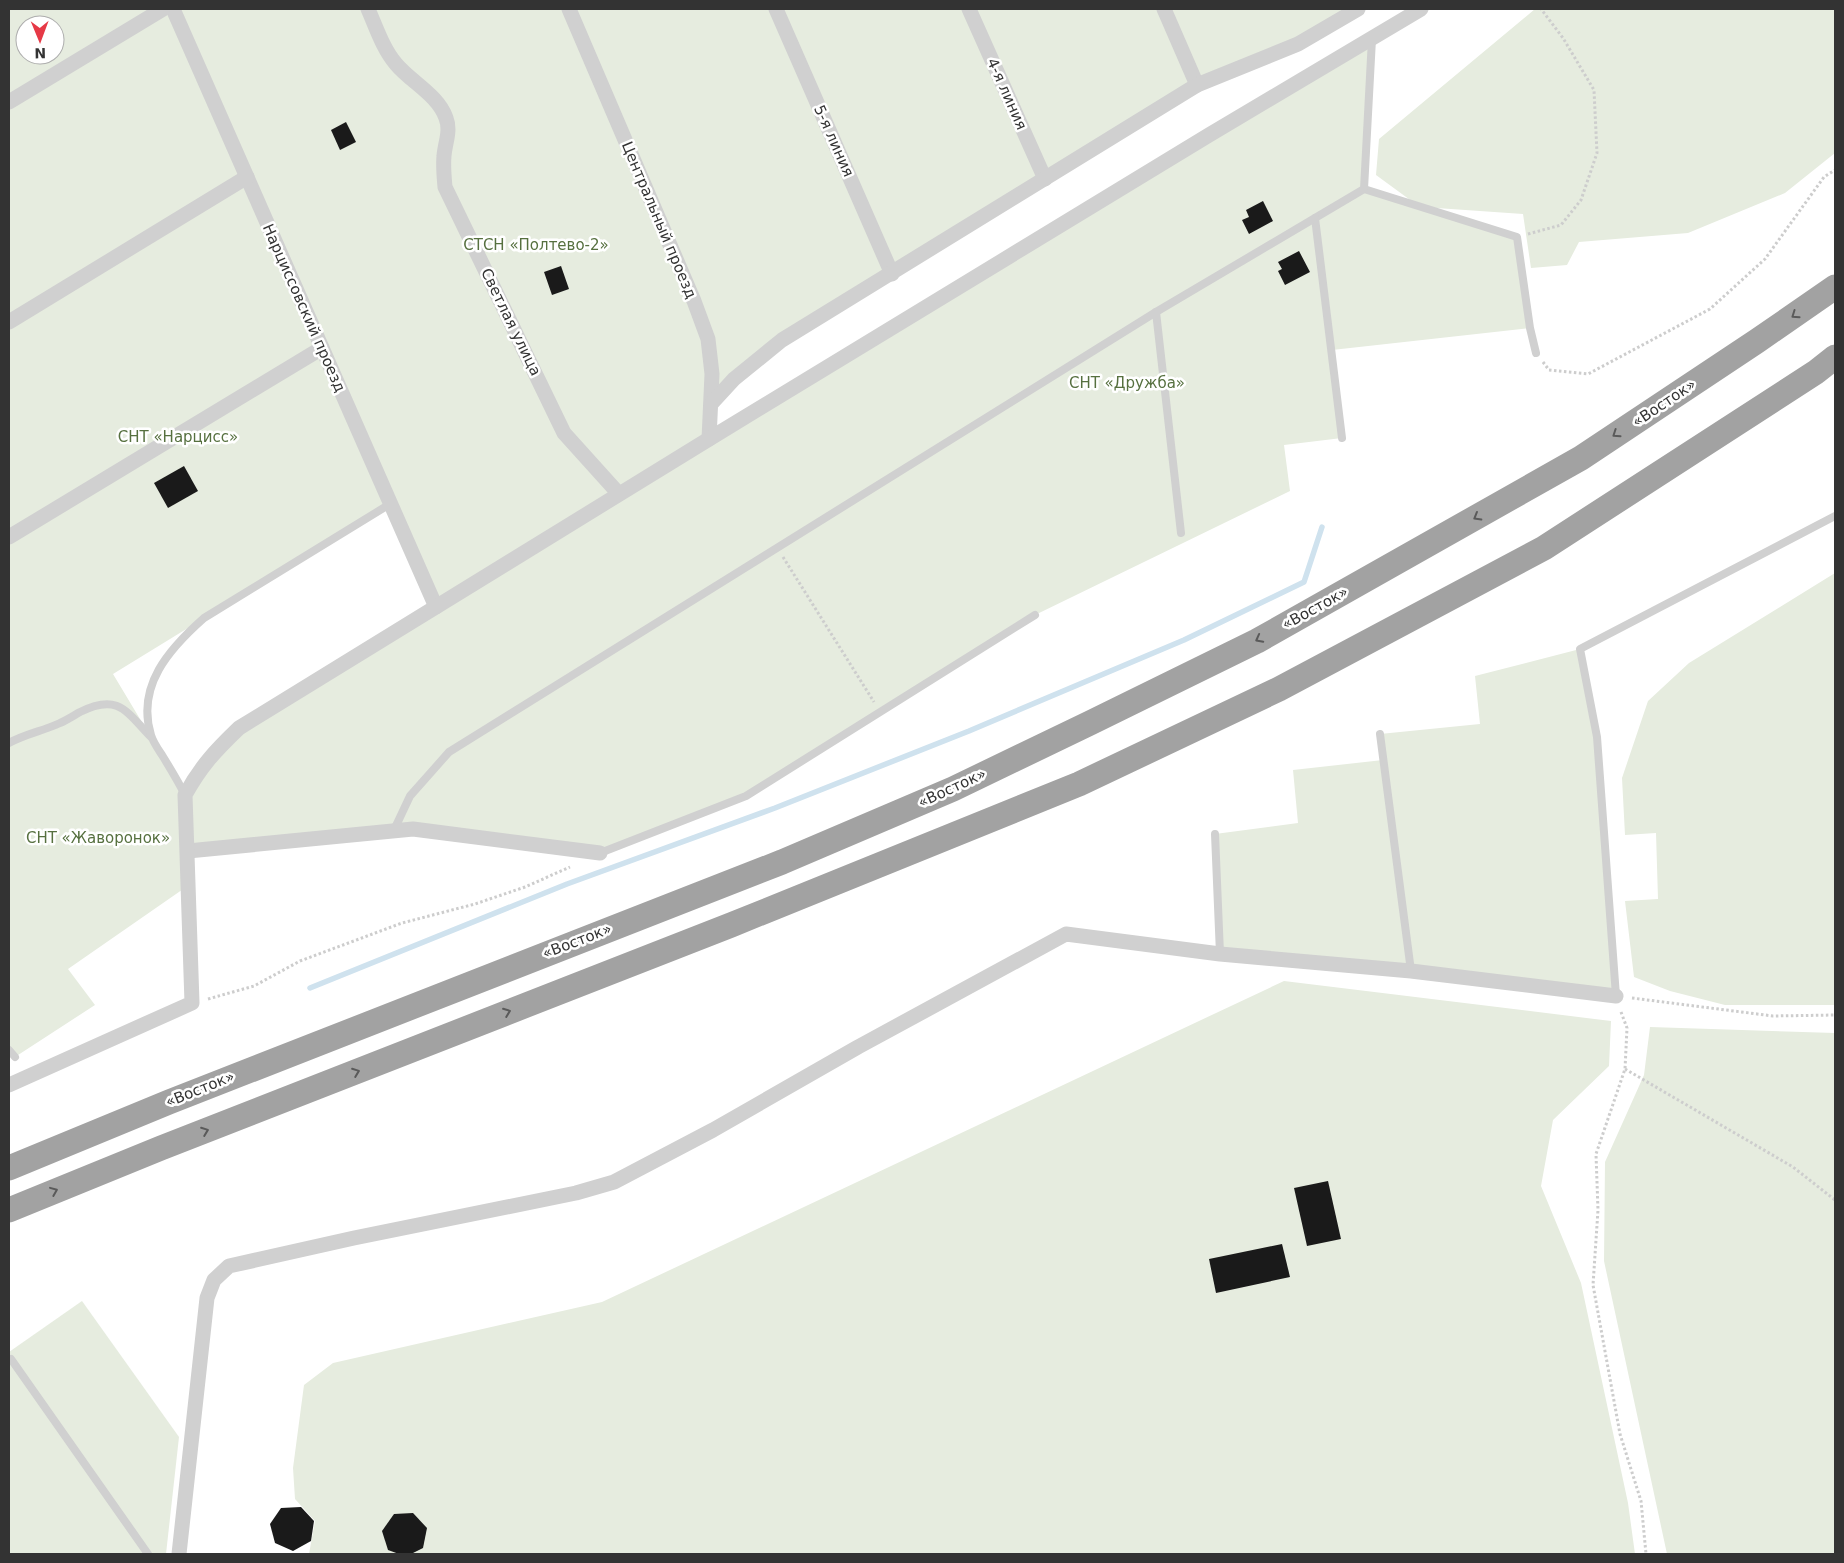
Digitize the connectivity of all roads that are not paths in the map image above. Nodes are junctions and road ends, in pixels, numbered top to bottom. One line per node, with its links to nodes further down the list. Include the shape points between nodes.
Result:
1 (164, 9): 12 (street)
2 (173, 9): 13 (street, Нарциссовский проезд)
3 (368, 9): 27 (street, Светлая улица, via 396,64 443,111 448,133 444,154 445,187 564,433)
4 (569, 9): 24 (street, Центральный проезд, via 708,339)
5 (776, 9): 17 (street, 5-я линия)
6 (970, 9): 14 (street, 4-я линия)
7 (1164, 9): 11 (street)
8 (1358, 9): 11 (street, via 1298,44)
9 (1421, 9): 10 (street)
10 (1372, 37): 15 (lane); 26 (street)
11 (1197, 86): 14 (street)
12 (9, 102)
13 (247, 177): 20 (street); 21 (street, Нарциссовский проезд)
14 (1045, 179): 17 (street)
15 (1364, 189): 16 (lane); 22 (lane, via 1517,237)
16 (1315, 218): 19 (lane); 25 (lane)
17 (892, 274): 24 (street, via 782,340 734,379)
18 (1835, 287): 48 (highway, «Восток», one-way to 48, via 1581,458 1257,641 1090,723 953,789 782,862 196,1091)
19 (1156, 312): 30 (lane); 38 (lane, via 449,752 410,796)
20 (9, 322)
21 (322, 348): 28 (street, Нарциссовский проезд); 31 (street)
22 (1536, 353)
23 (1835, 357): 49 (highway, one-way to 23, via 1079,784 1279,689 1544,548)
24 (711, 404): 26 (street, Центральный проезд)
25 (1342, 438)
26 (709, 439): 27 (street)
27 (619, 494): 32 (street)
28 (390, 504): 32 (street, Нарциссовский проезд); 35 (lane, via 204,618 180,639 151,686 146,710)
29 (1835, 516): 44 (lane, via 1580,649 1597,737)
30 (1181, 533)
31 (9, 537)
32 (436, 607): 37 (street, via 238,728 198,771)
33 (1035, 615): 41 (lane, via 746,796)
34 (1380, 734): 43 (lane)
35 (151, 737): 36 (lane, via 126,712 107,703); 37 (lane)
36 (9, 743)
37 (186, 795): 40 (street)
38 (394, 830): 40 (street); 41 (street, via 413,828)
39 (1215, 834): 42 (lane)
40 (188, 850): 47 (street, via 192,1003)
41 (600, 853)
42 (1220, 954): 43 (street); 52 (street, via 1066,934 614,1182 576,1193 229,1266 214,1280 207,1298)
43 (1411, 971): 44 (street)
44 (1616, 996)
45 (9, 1050): 46 (lane)
46 (15, 1057)
47 (9, 1086)
48 (9, 1168)
49 (9, 1210)
50 (11, 1359): 51 (lane)
51 (148, 1554)
52 (179, 1554)

